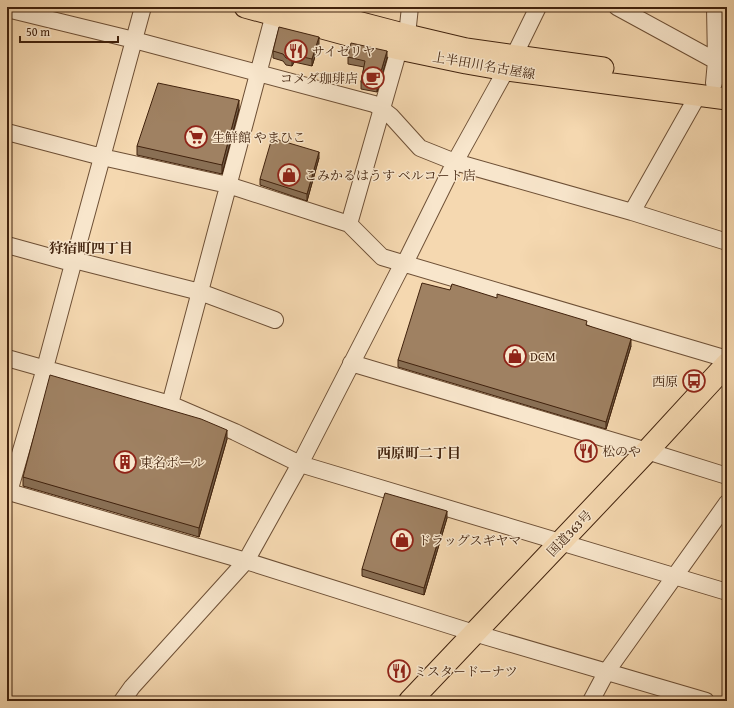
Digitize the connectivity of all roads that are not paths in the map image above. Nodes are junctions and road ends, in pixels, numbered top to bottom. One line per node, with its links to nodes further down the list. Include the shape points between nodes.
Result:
1 (143, 7): 10 (street)
2 (245, 7): 9 (main road, 上半田川名古屋線)
3 (302, 7): 11 (main road, 上半田川名古屋線)
4 (410, 7): 11 (street)
5 (538, 7): 13 (street)
6 (618, 7): 12 (street)
7 (715, 7): 12 (street)
8 (7, 9): 10 (street)
9 (274, 14): 11 (main road, 上半田川名古屋線); 14 (street)
10 (134, 40): 14 (street); 18 (street)
11 (403, 42): 13 (main road, 上半田川名古屋線); 16 (street)
12 (716, 61): 15 (street)
13 (510, 63): 15 (main road, 上半田川名古屋線); 19 (street)
14 (258, 73): 16 (street, via 374,104); 20 (street)
15 (717, 90): 21 (street)
16 (382, 109): 19 (street, via 420,148); 22 (street)
17 (7, 132): 18 (street)
18 (102, 157): 20 (street); 25 (street)
19 (455, 162): 21 (street); 26 (street)
20 (228, 185): 22 (street); 27 (street)
21 (632, 212): 23 (street)
22 (349, 224): 26 (street, via 382,256)
23 (727, 242)
24 (7, 245): 25 (street, via 65,261)
25 (74, 260): 27 (street); 33 (street)
26 (405, 263): 30 (street); 31 (street, via 400,267)
27 (200, 292): 28 (street); 34 (street)
28 (275, 320)
29 (7, 358): 33 (street)
30 (727, 359)
31 (351, 363): 35 (street); 36 (street)
32 (727, 364): 35 (highway, 国道363号)
33 (45, 368): 34 (street); 40 (street, via 9,492)
34 (170, 404): 36 (street)
35 (647, 451): 37 (street); 39 (highway, 国道363号)
36 (300, 464): 39 (street); 40 (street)
37 (727, 476)
38 (727, 503): 41 (street)
39 (560, 542): 41 (street); 43 (highway, 国道363号)
40 (246, 561): 43 (street); 45 (street)
41 (676, 576): 42 (street); 44 (street)
42 (727, 592)
43 (474, 633): 44 (street); 46 (highway, 国道363号)
44 (607, 671): 47 (street); 48 (street)
45 (122, 701)
46 (410, 701)
47 (591, 701)
48 (706, 701)

